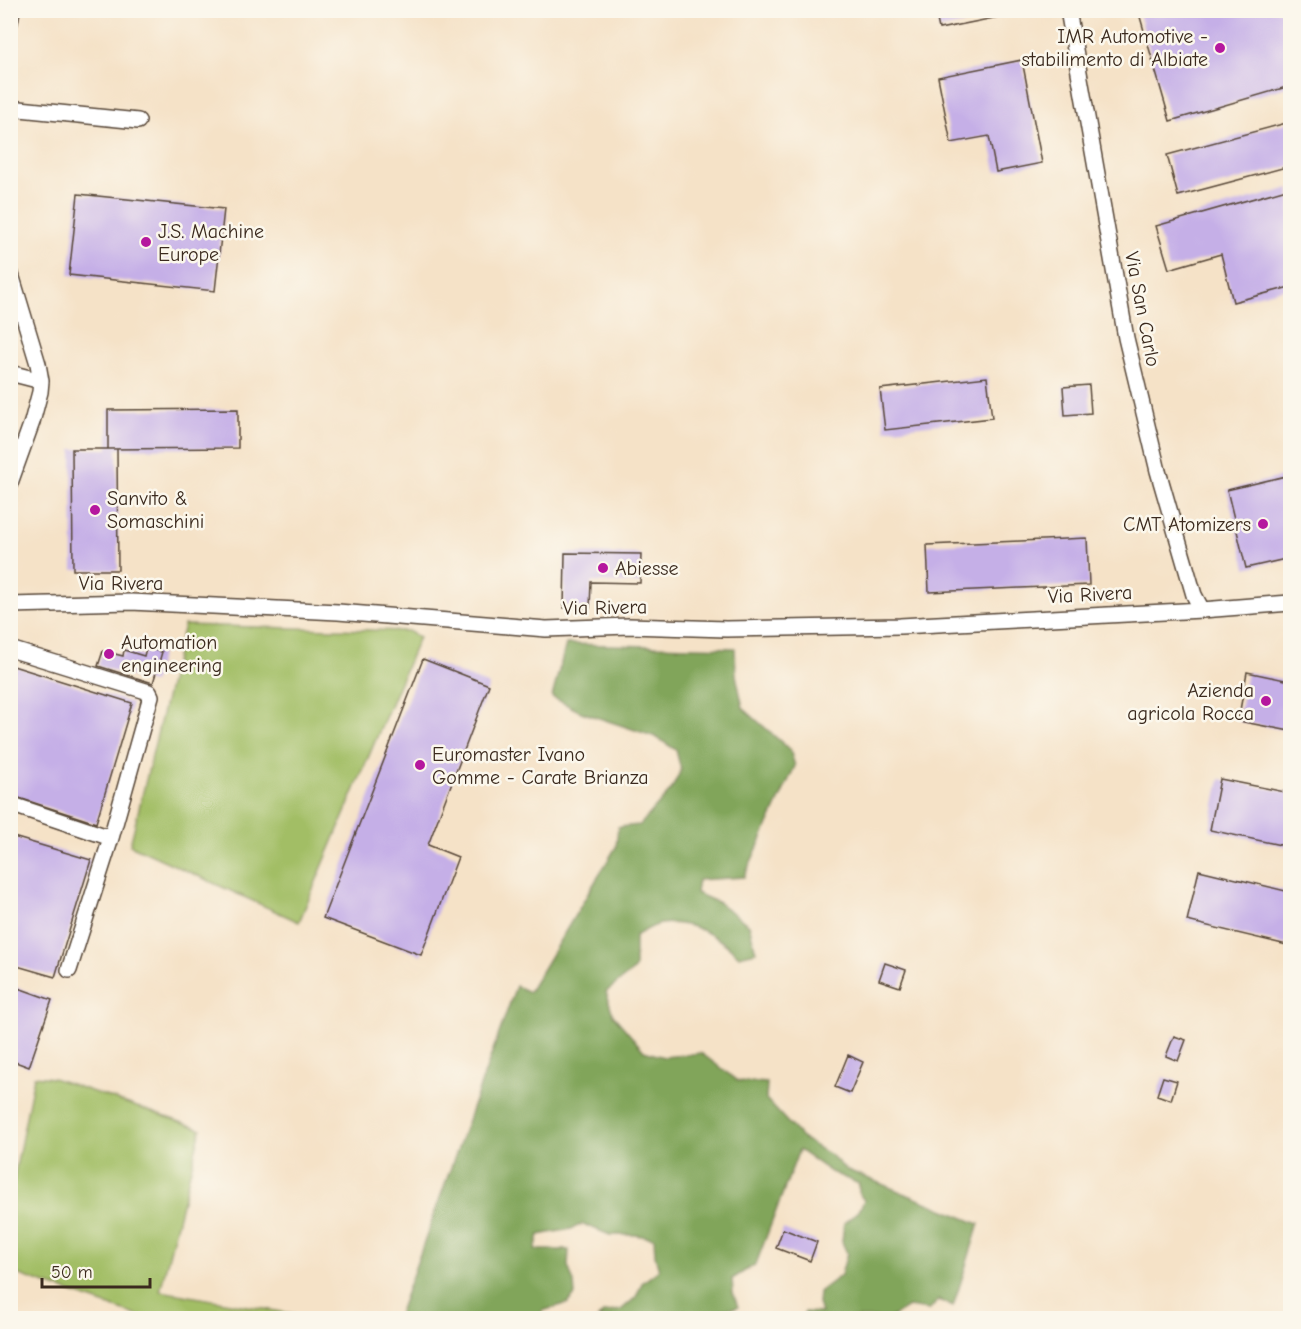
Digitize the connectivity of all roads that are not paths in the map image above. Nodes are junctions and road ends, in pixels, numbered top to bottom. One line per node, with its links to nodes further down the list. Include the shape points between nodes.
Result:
1 (12, 10): 3 (street)
2 (1068, 10): 12 (street, Via San Carlo, via 1126,338 1158,471 1194,595)
3 (10, 21)
4 (10, 108): 5 (street)
5 (138, 121)
6 (10, 271): 8 (street)
7 (10, 373): 8 (street)
8 (41, 381): 9 (street, via 32,422)
9 (10, 483)
10 (1290, 603): 12 (street, Via Rivera)
11 (10, 604): 12 (street, Via Rivera, via 201,605 546,629 900,626)
12 (1202, 610)
13 (10, 649): 15 (street, via 148,692)
14 (10, 804): 15 (street)
15 (111, 838): 16 (street)
16 (69, 970)

